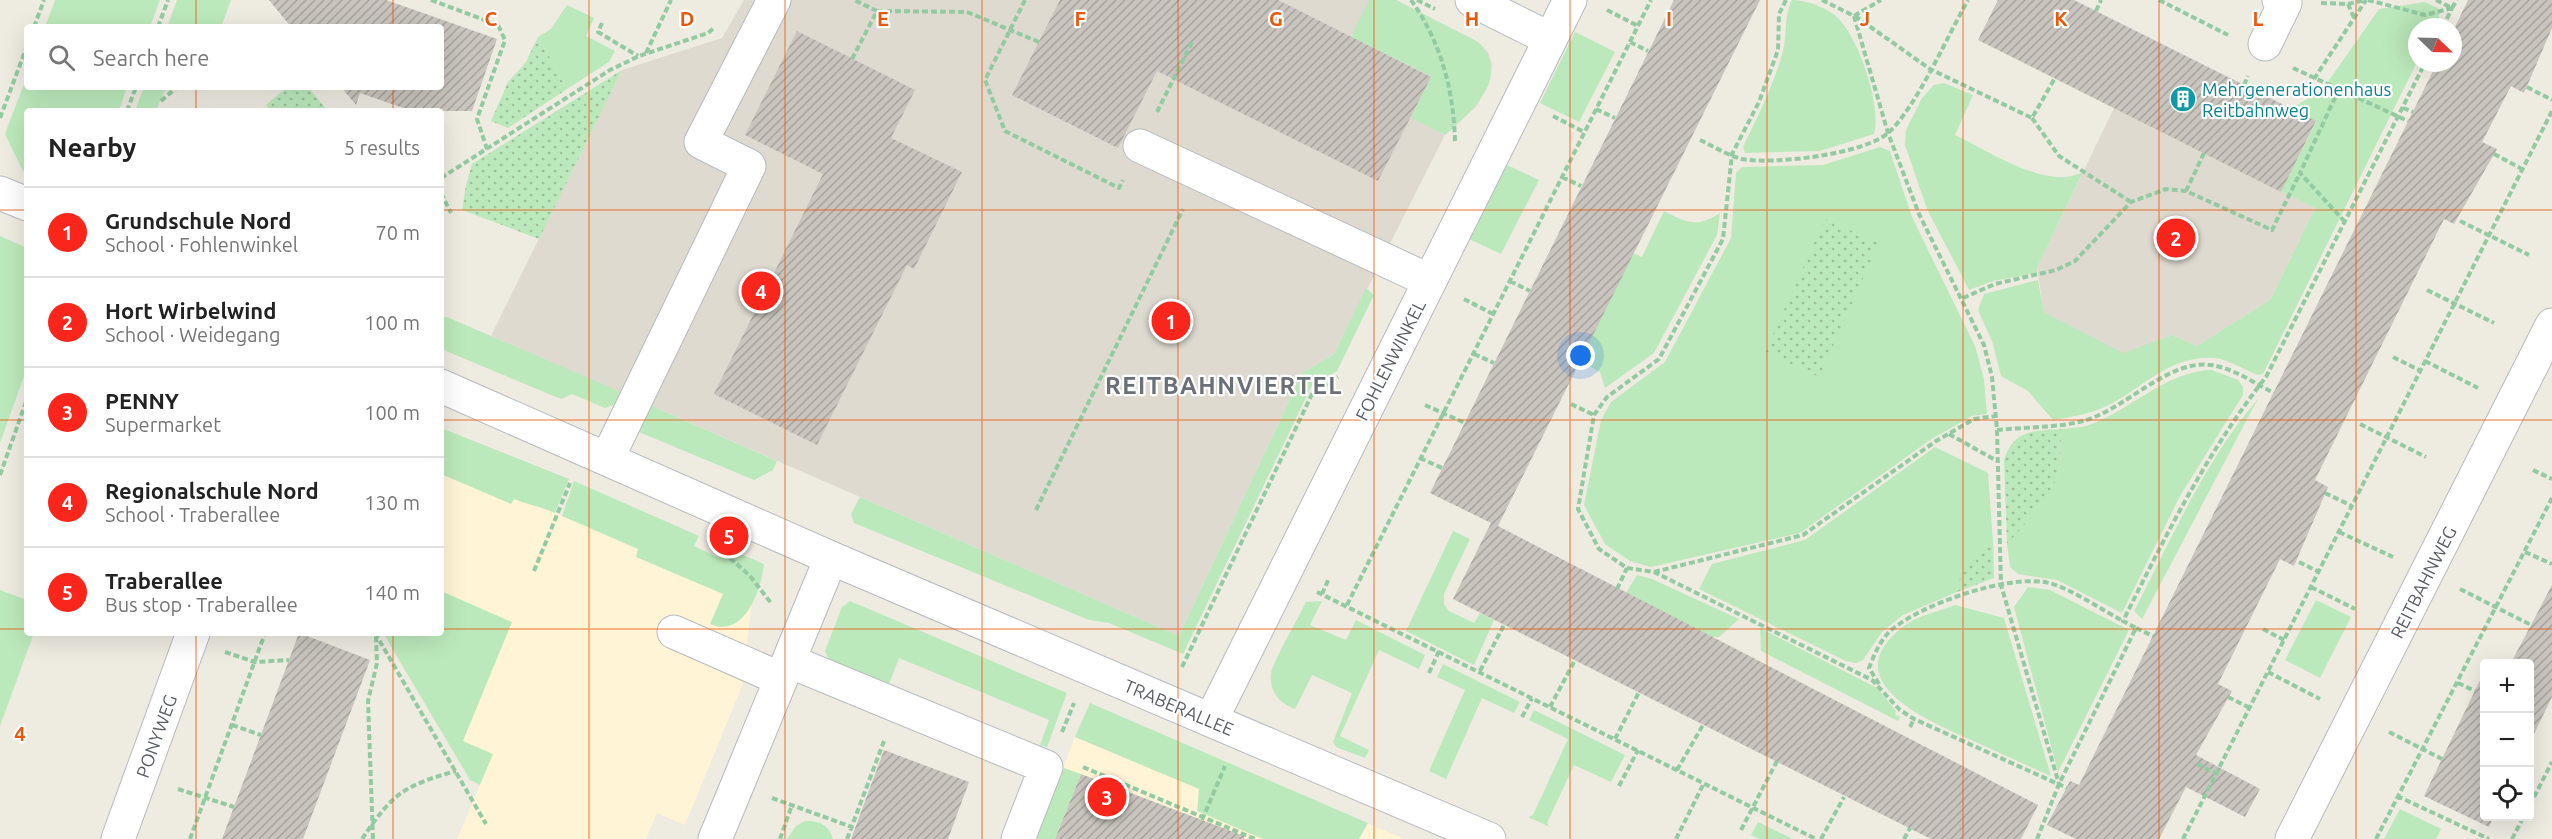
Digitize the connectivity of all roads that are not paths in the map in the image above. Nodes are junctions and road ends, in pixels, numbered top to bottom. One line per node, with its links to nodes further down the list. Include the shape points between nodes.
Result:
1 (774, 0): 13 (street, via 701,142 749,166)
2 (1472, 0): 5 (street)
3 (2279, 0): 6 (street, via 2285,3)
4 (1584, 3): 5 (street, FOHLENWINKEL)
5 (1550, 39): 10 (street, FOHLENWINKEL)
6 (2265, 44)
7 (1140, 146): 10 (street)
8 (0, 193): 9 (street)
9 (24, 203)
10 (1430, 281): 18 (street, FOHLENWINKEL)
11 (2552, 325): 23 (street, REITBAHNWEG)
12 (444, 387): 13 (street, TRABERALLEE)
13 (596, 454): 14 (street, TRABERALLEE)
14 (831, 558): 17 (street); 18 (street, TRABERALLEE)
15 (674, 632): 17 (street)
16 (191, 636): 19 (street, PONYWEG)
17 (790, 658): 20 (street); 21 (street, via 1046,767)
18 (1211, 720): 22 (street, TRABERALLEE)
19 (118, 839)
20 (715, 839)
21 (1018, 839)
22 (1489, 839)
23 (2292, 839)

